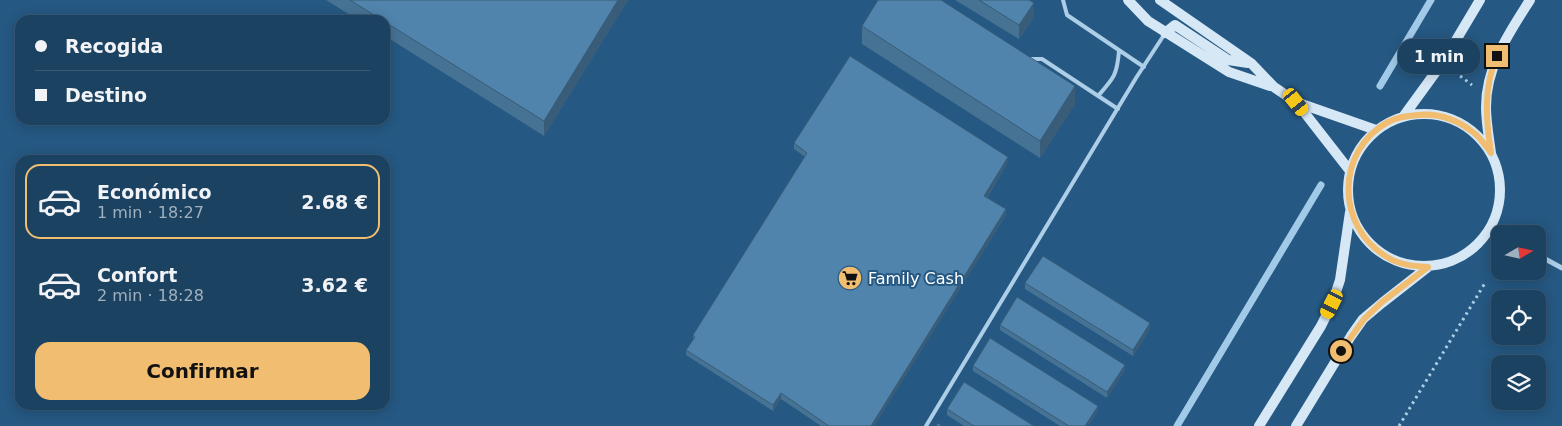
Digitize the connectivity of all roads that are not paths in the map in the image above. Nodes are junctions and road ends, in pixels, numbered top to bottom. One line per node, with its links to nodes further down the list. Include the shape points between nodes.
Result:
1 (1063, 0): 7 (lane, via 1067,15)
2 (1128, 0): 6 (main road)
3 (1160, 0): 9 (main road)
4 (1480, 0): 15 (main road, via 1443,62)
5 (1530, 0): 17 (main road, via 1501,47 1487,89)
6 (1165, 33): 9 (main road, via 1175,25 1228,60); 10 (lane); 11 (main road, via 1229,72)
7 (1119, 51): 10 (lane); 12 (lane, via 1118,69)
8 (1021, 59): 12 (lane, via 1042,59)
9 (1251, 63): 11 (main road)
10 (1144, 68): 14 (lane)
11 (1274, 87): 13 (main road)
12 (1098, 96): 14 (lane)
13 (1296, 102): 16 (main road); 18 (main road)
14 (1118, 109): 24 (lane)
15 (1403, 116): 16 (main road); 17 (main road, via 1428,114 1453,119 1475,133)
16 (1376, 130): 18 (main road, via 1363,144)
17 (1491, 153): 20 (main road, via 1500,178 1499,205)
18 (1350, 170): 19 (main road)
19 (1350, 211): 22 (main road, via 1358,230 1371,246 1400,263); 25 (main road, via 1340,280 1332,304)
20 (1490, 230): 22 (main road, via 1463,256 1446,264)
21 (1546, 260): 23 (street)
22 (1428, 267): 26 (main road, via 1364,319)
23 (1562, 268)
24 (926, 426)
25 (1259, 426)
26 (1296, 426)

